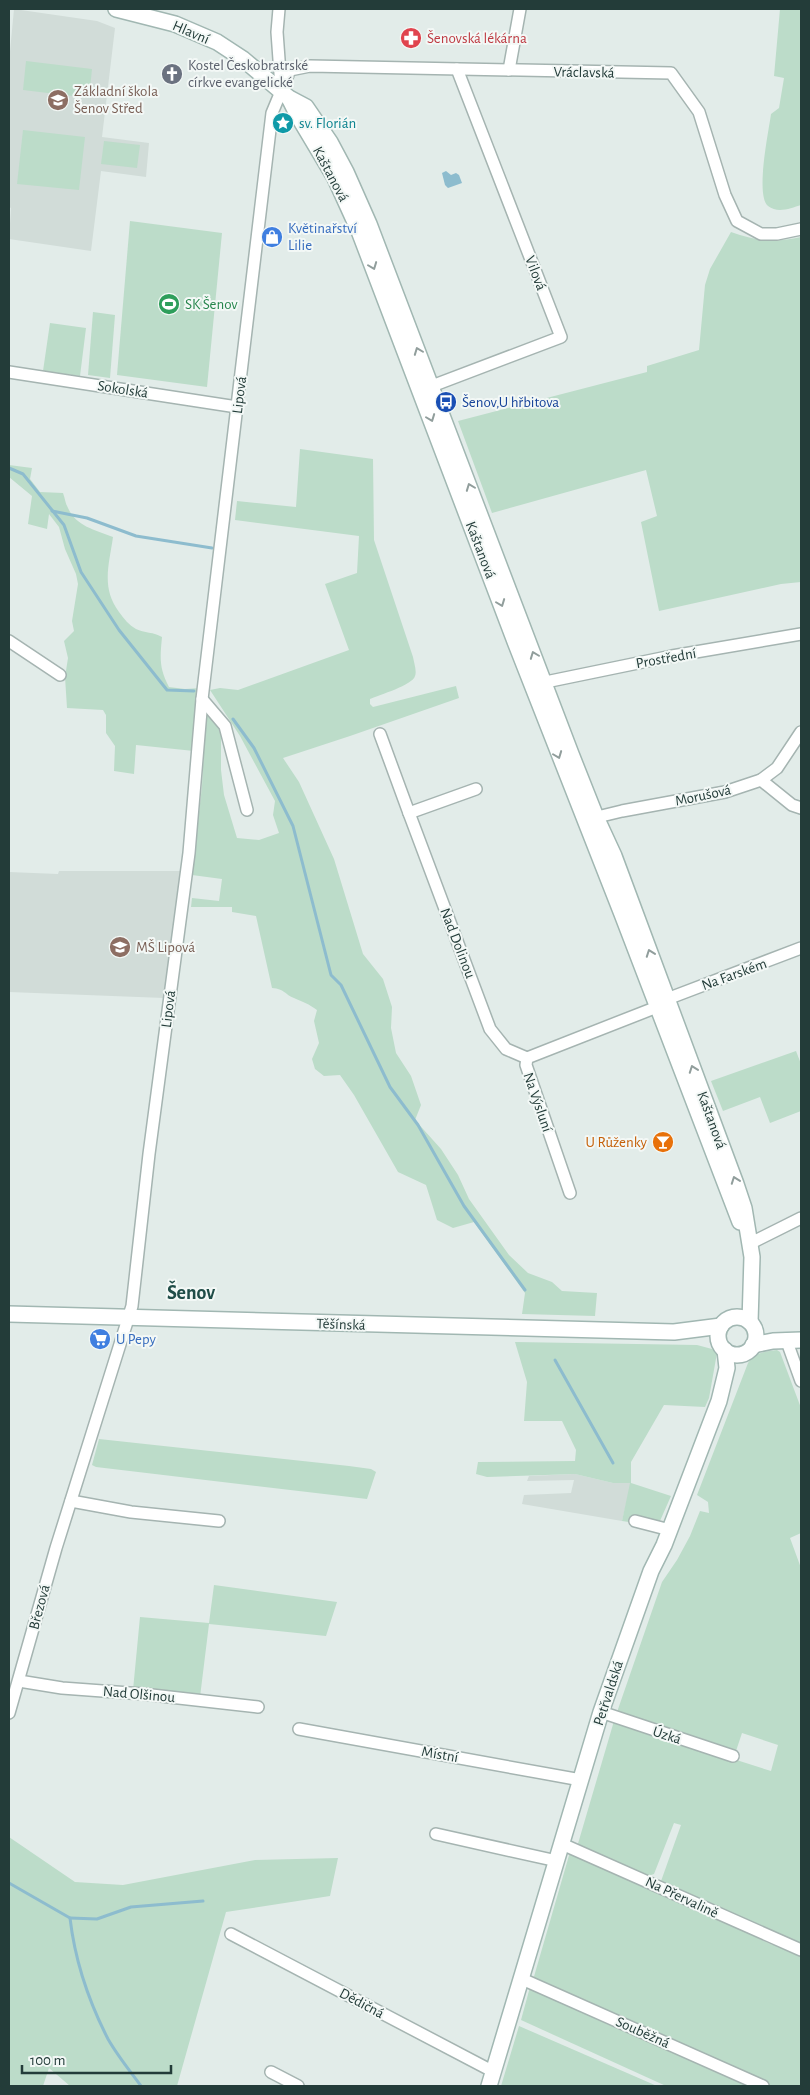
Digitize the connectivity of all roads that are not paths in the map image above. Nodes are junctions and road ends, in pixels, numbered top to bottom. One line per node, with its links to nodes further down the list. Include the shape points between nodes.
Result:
1 (116, 9): 4 (main road, Hlavní)
2 (279, 9): 7 (street, via 277,32)
3 (520, 9): 6 (street)
4 (149, 13): 7 (main road, Hlavní, via 217,42 243,59)
5 (457, 69): 6 (street, Vráclavská); 7 (street, Vráclavská, via 300,66 290,70 285,77); 10 (street, Vilová, via 561,337)
6 (509, 70): 8 (street, Vráclavská, via 671,73 699,112 736,221 762,234)
7 (285, 95): 10 (main road, Kaštanová, via 335,178); 11 (street, Lipová, via 272,113)
8 (801, 229)
9 (9, 372): 11 (street, Sokolská)
10 (426, 388): 15 (main road, Kaštanová)
11 (237, 407): 16 (street, Lipová)
12 (801, 634): 15 (street, Prostřední)
13 (9, 641): 14 (street)
14 (60, 675)
15 (538, 683): 24 (main road, Kaštanová)
16 (202, 700): 22 (street, via 225,726); 33 (street, Lipová, via 189,853)
17 (801, 732): 19 (street, via 777,768)
18 (380, 734): 23 (street, Nad Dolinou)
19 (761, 780): 21 (street, via 792,805); 24 (street, Morušová, via 725,792)
20 (476, 789): 23 (street)
21 (801, 808)
22 (248, 810)
23 (409, 813): 27 (street, Nad Dolinou, via 490,1029 506,1050)
24 (590, 819): 26 (main road, Kaštanová, via 614,856)
25 (801, 948): 26 (street, Na Farském)
26 (662, 1003): 27 (street, Na Výsluní); 30 (main road, Kaštanová, via 736,1184)
27 (526, 1058): 28 (street, Na Výsluní)
28 (570, 1193)
29 (801, 1218): 30 (street)
30 (750, 1244): 31 (main road, Kaštanová)
31 (752, 1286): 34 (main road); 35 (main road, Kaštanová)
32 (9, 1314): 33 (main road, Těšínská)
33 (129, 1317): 36 (main road, Těšínská); 42 (street, Březová)
34 (726, 1322): 35 (main road, via 742,1317); 36 (main road, Těšínská); 38 (main road, via 718,1334)
35 (752, 1326): 37 (main road); 39 (main road, via 756,1337)
36 (674, 1332): 38 (main road, Těšínská)
37 (794, 1340): 39 (main road); 40 (street)
38 (722, 1346): 39 (main road, via 734,1354); 41 (main road, Petřvaldská, via 727,1368)
39 (749, 1349): 41 (main road, Petřvaldská)
40 (801, 1381)
41 (719, 1401): 45 (main road, Petřvaldská)
42 (71, 1501): 44 (street); 46 (street, Březová)
43 (635, 1521): 45 (street)
44 (219, 1522)
45 (670, 1530): 49 (main road, Petřvaldská, via 651,1571)
46 (19, 1681): 47 (street, Nad Olšinou); 48 (street, Březová)
47 (258, 1707)
48 (9, 1712)
49 (601, 1712): 51 (street, Úzká); 52 (main road, Petřvaldská)
50 (299, 1729): 52 (street, Místní)
51 (733, 1756)
52 (581, 1780): 54 (main road, Petřvaldská)
53 (436, 1834): 55 (street)
54 (562, 1844): 55 (main road, Petřvaldská); 57 (street, Na Přervalině)
55 (557, 1861): 58 (main road, Petřvaldská)
56 (231, 1934): 60 (street, Dědičná)
57 (801, 1950)
58 (522, 1979): 60 (main road, Petřvaldská); 62 (street, Souběžná)
59 (270, 2072): 61 (street)
60 (492, 2079)
61 (298, 2086)
62 (763, 2086)

